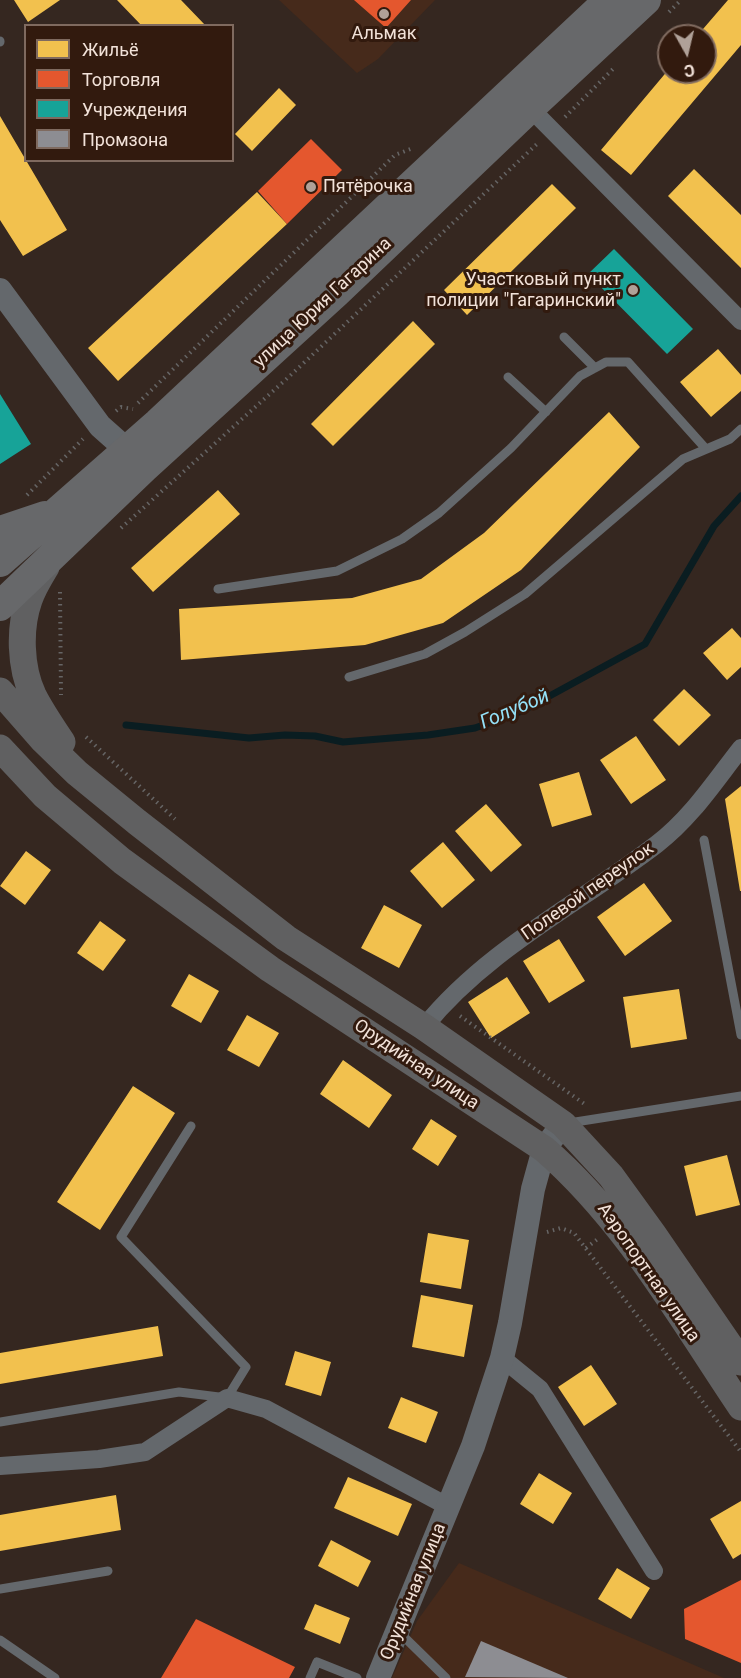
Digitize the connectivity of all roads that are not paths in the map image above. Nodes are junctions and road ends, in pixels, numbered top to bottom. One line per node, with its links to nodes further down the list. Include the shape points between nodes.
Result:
1 (609, 0): 12 (main road, улица Юрия Гагарина)
2 (646, 0): 3 (main road, улица Юрия Гагарина)
3 (530, 108): 5 (street); 15 (main road, улица Юрия Гагарина)
4 (0, 290): 12 (street, via 99,426)
5 (741, 321)
6 (564, 337): 7 (lane)
7 (595, 368): 9 (lane, via 580,376); 11 (lane, via 628,362)
8 (508, 377): 9 (lane)
9 (546, 412): 17 (lane, via 440,513 402,539 337,571)
10 (741, 429): 11 (lane, via 730,439)
11 (706, 449): 19 (lane, via 683,459 525,594 425,654)
12 (127, 450): 13 (main road, улица Юрия Гагарина)
13 (57, 512): 14 (main road); 16 (main road, улица Юрия Гагарина)
14 (0, 531)
15 (52, 556): 18 (main road, улица Юрия Гагарина); 24 (main road, via 29,599 22,639 25,668 33,693)
16 (0, 562)
17 (218, 589)
18 (0, 606)
19 (349, 677)
20 (0, 691): 24 (main road, Орудийная улица)
21 (741, 747): 27 (street, Полевой переулок, via 695,809 658,843 502,952)
22 (0, 748): 25 (main road, Орудийная улица)
23 (0, 767): 25 (main road)
24 (77, 773): 27 (main road, Орудийная улица, via 286,938)
25 (45, 796): 32 (main road, Орудийная улица, via 122,861 270,969)
26 (704, 840): 28 (lane)
27 (424, 1026): 30 (main road, Орудийная улица)
28 (741, 1035)
29 (741, 1096): 30 (lane)
30 (563, 1124): 32 (street); 34 (main road, Аэропортная улица, via 611,1176)
31 (192, 1126): 35 (lane, via 121,1237 246,1367)
32 (544, 1149): 33 (street, Орудийная улица); 36 (main road, Аэропортная улица, via 595,1198 631,1245)
33 (502, 1358): 39 (street, Орудийная улица); 41 (street, via 540,1389)
34 (741, 1362)
35 (228, 1398): 37 (lane, via 178,1392); 38 (street, via 145,1452); 39 (street, Орудийная улица, via 266,1409)
36 (741, 1407)
37 (0, 1422)
38 (0, 1466)
39 (449, 1507): 43 (street, Орудийная улица)
40 (108, 1571): 42 (lane)
41 (654, 1571)
42 (0, 1589)
43 (398, 1631): 48 (street, Орудийная улица); 49 (lane)
44 (0, 1640): 45 (lane)
45 (56, 1678)
46 (310, 1678): 47 (lane, via 317,1662)
47 (357, 1678)
48 (378, 1678)
49 (446, 1678)

